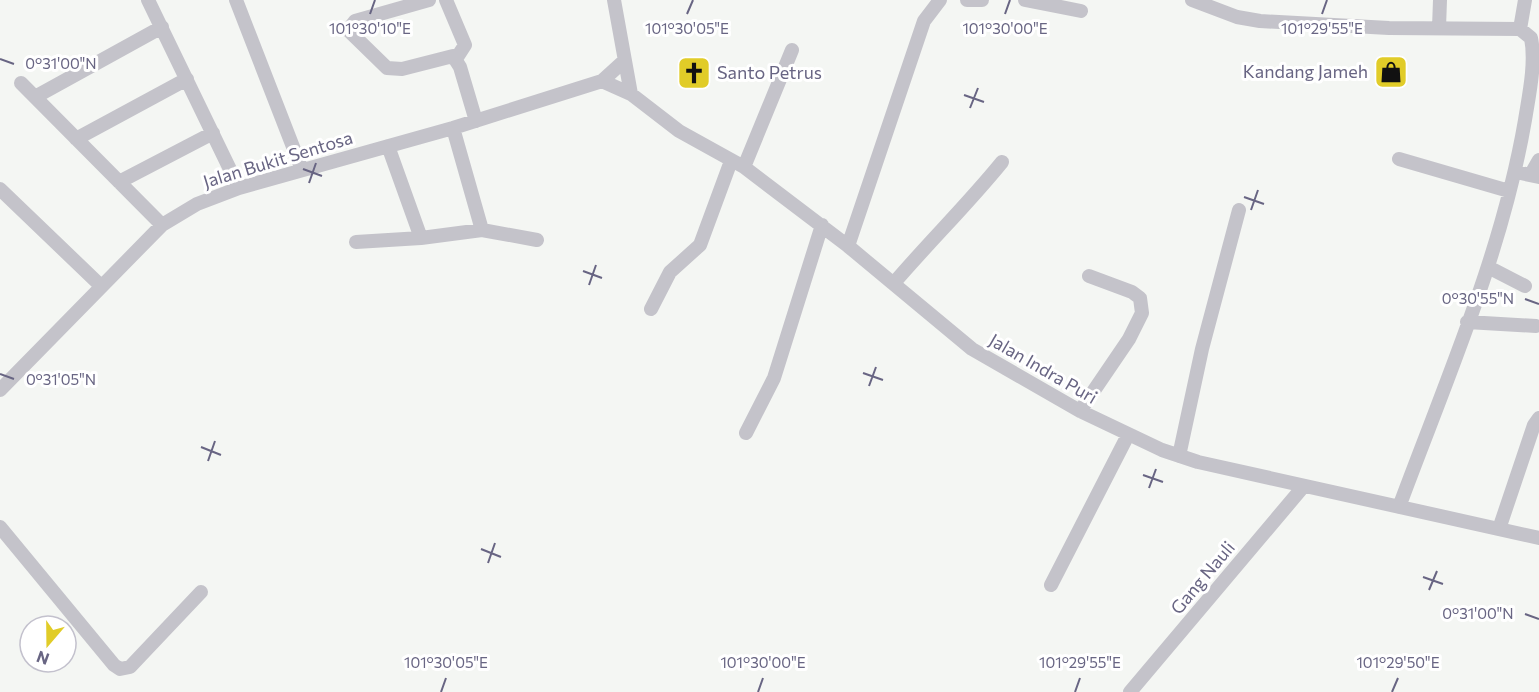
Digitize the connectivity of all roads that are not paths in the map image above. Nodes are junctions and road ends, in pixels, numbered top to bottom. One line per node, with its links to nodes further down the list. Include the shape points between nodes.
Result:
1 (148, 0): 14 (street)
2 (236, 0): 34 (street)
3 (429, 0): 18 (street, via 355,21 348,30 387,68 402,69 447,56)
4 (446, 0): 18 (street, via 465,45)
5 (614, 0): 19 (street)
6 (940, 0): 48 (street, via 924,21)
7 (967, 0): 8 (street)
8 (982, 0)
9 (1024, 0): 13 (street)
10 (1192, 0): 15 (street, via 1260,21)
11 (1440, 0): 15 (street)
12 (1525, 0): 16 (street)
13 (1081, 11)
14 (162, 27): 20 (street); 24 (street)
15 (1439, 28): 16 (street)
16 (1520, 29): 35 (street, via 1531,38 1532,46 1529,98)
17 (792, 50): 33 (street)
18 (456, 59): 25 (street)
19 (624, 61): 21 (street, Jalan Bukit Sentosa); 23 (street)
20 (187, 79): 27 (street); 28 (street)
21 (602, 81): 23 (street, Jalan Indra Puri); 25 (street, Jalan Bukit Sentosa)
22 (21, 83): 24 (street)
23 (631, 94): 33 (street, Jalan Indra Puri, via 680,130)
24 (35, 97): 28 (street)
25 (476, 121): 26 (street, Jalan Bukit Sentosa)
26 (453, 128): 29 (street, Jalan Bukit Sentosa); 44 (street)
27 (213, 133): 37 (street); 39 (street)
28 (76, 139): 37 (street)
29 (388, 146): 34 (street, Jalan Bukit Sentosa); 45 (street)
30 (1399, 159): 40 (street)
31 (1539, 160): 36 (street)
32 (1002, 162): 51 (street)
33 (738, 164): 43 (street, Jalan Indra Puri); 54 (street, via 700,245 670,272)
34 (302, 170): 39 (street, Jalan Bukit Sentosa)
35 (1516, 172): 36 (street); 40 (street)
36 (1535, 176)
37 (120, 182): 42 (street)
38 (0, 189): 52 (street)
39 (239, 189): 42 (street, Jalan Bukit Sentosa, via 197,204)
40 (1509, 191): 49 (street)
41 (1239, 210): 62 (street, via 1202,349)
42 (162, 225): 52 (street, Jalan Bukit Sentosa)
43 (822, 225): 48 (street, Jalan Indra Puri); 60 (street, via 774,378)
44 (482, 230): 45 (street); 46 (street)
45 (421, 238): 47 (street)
46 (537, 240)
47 (356, 242)
48 (848, 246): 51 (street, Jalan Indra Puri)
49 (1488, 267): 53 (street); 55 (street)
50 (1089, 276): 58 (street, via 1132,292 1140,298 1142,313)
51 (894, 283): 58 (street, Jalan Indra Puri, via 972,349)
52 (101, 286): 57 (street, Jalan Bukit Sentosa)
53 (1525, 286)
54 (651, 309)
55 (1467, 322): 56 (street); 64 (street)
56 (1536, 326)
57 (0, 390)
58 (1080, 411): 61 (street, Jalan Indra Puri)
59 (1537, 423): 66 (street)
60 (746, 433)
61 (1128, 435): 62 (street, Jalan Indra Puri); 68 (street)
62 (1179, 456): 63 (street, Jalan Indra Puri)
63 (1303, 487): 64 (street, Jalan Indra Puri); 70 (street, Gang Nauli)
64 (1399, 507): 66 (street, Jalan Indra Puri)
65 (0, 527): 69 (street, via 120,669 130,667)
66 (1499, 529): 67 (street, Jalan Indra Puri)
67 (1539, 538)
68 (1051, 585)
69 (201, 592)
70 (1130, 692)

